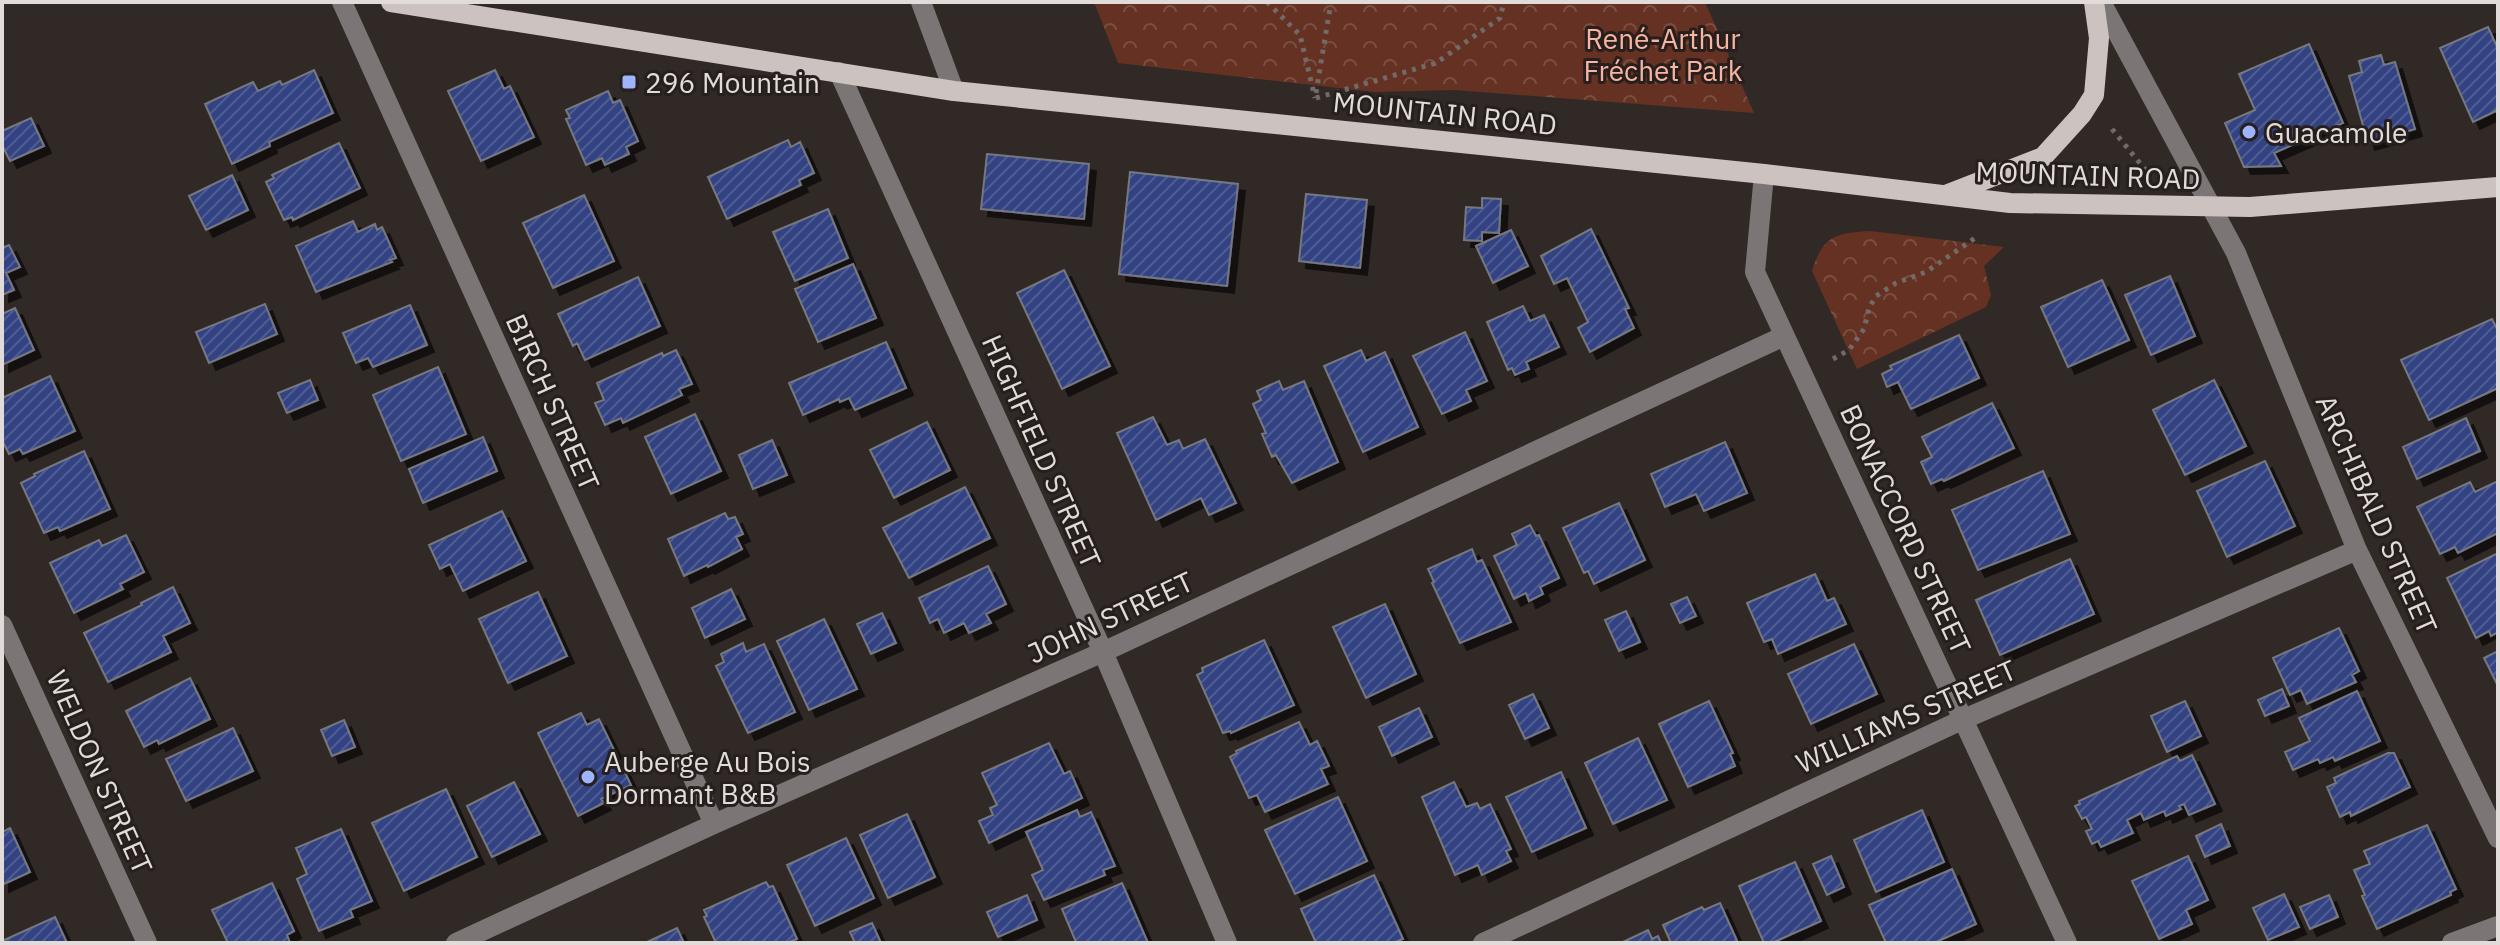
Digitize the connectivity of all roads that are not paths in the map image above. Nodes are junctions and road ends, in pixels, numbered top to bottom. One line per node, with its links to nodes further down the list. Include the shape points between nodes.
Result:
1 (342, 2): 18 (street, BIRCH STREET)
2 (391, 2): 6 (main road, MOUNTAIN ROAD)
3 (921, 2): 8 (street)
4 (2094, 2): 11 (main road, via 2099,38 2094,95 2082,114 2043,157)
5 (2101, 2): 12 (street, ARCHIBALD STREET)
6 (474, 8): 7 (main road, MOUNTAIN ROAD)
7 (839, 72): 8 (main road, MOUNTAIN ROAD); 16 (street, HIGHFIELD STREET)
8 (954, 91): 9 (main road, MOUNTAIN ROAD)
9 (1764, 174): 11 (main road, MOUNTAIN ROAD); 13 (street, BONACCORD STREET, via 1755,272)
10 (2498, 187): 12 (main road, MOUNTAIN ROAD)
11 (1945, 196): 12 (main road, MOUNTAIN ROAD, via 2010,203)
12 (2214, 208): 14 (street, ARCHIBALD STREET)
13 (1784, 336): 16 (street, JOHN STREET); 17 (street, BONACCORD STREET)
14 (2357, 550): 17 (street, WILLIAMS STREET); 19 (street, ARCHIBALD STREET)
15 (2, 625): 21 (street, WELDON STREET)
16 (1103, 652): 18 (street, JOHN STREET); 23 (street, HIGHFIELD STREET)
17 (1964, 719): 24 (street, WILLIAMS STREET); 25 (street, BONACCORD STREET)
18 (714, 824): 22 (street, JOHN STREET)
19 (2498, 838)
20 (2498, 926): 26 (street)
21 (147, 943)
22 (456, 943)
23 (1227, 943)
24 (1483, 943)
25 (2067, 943)
26 (2452, 943)

